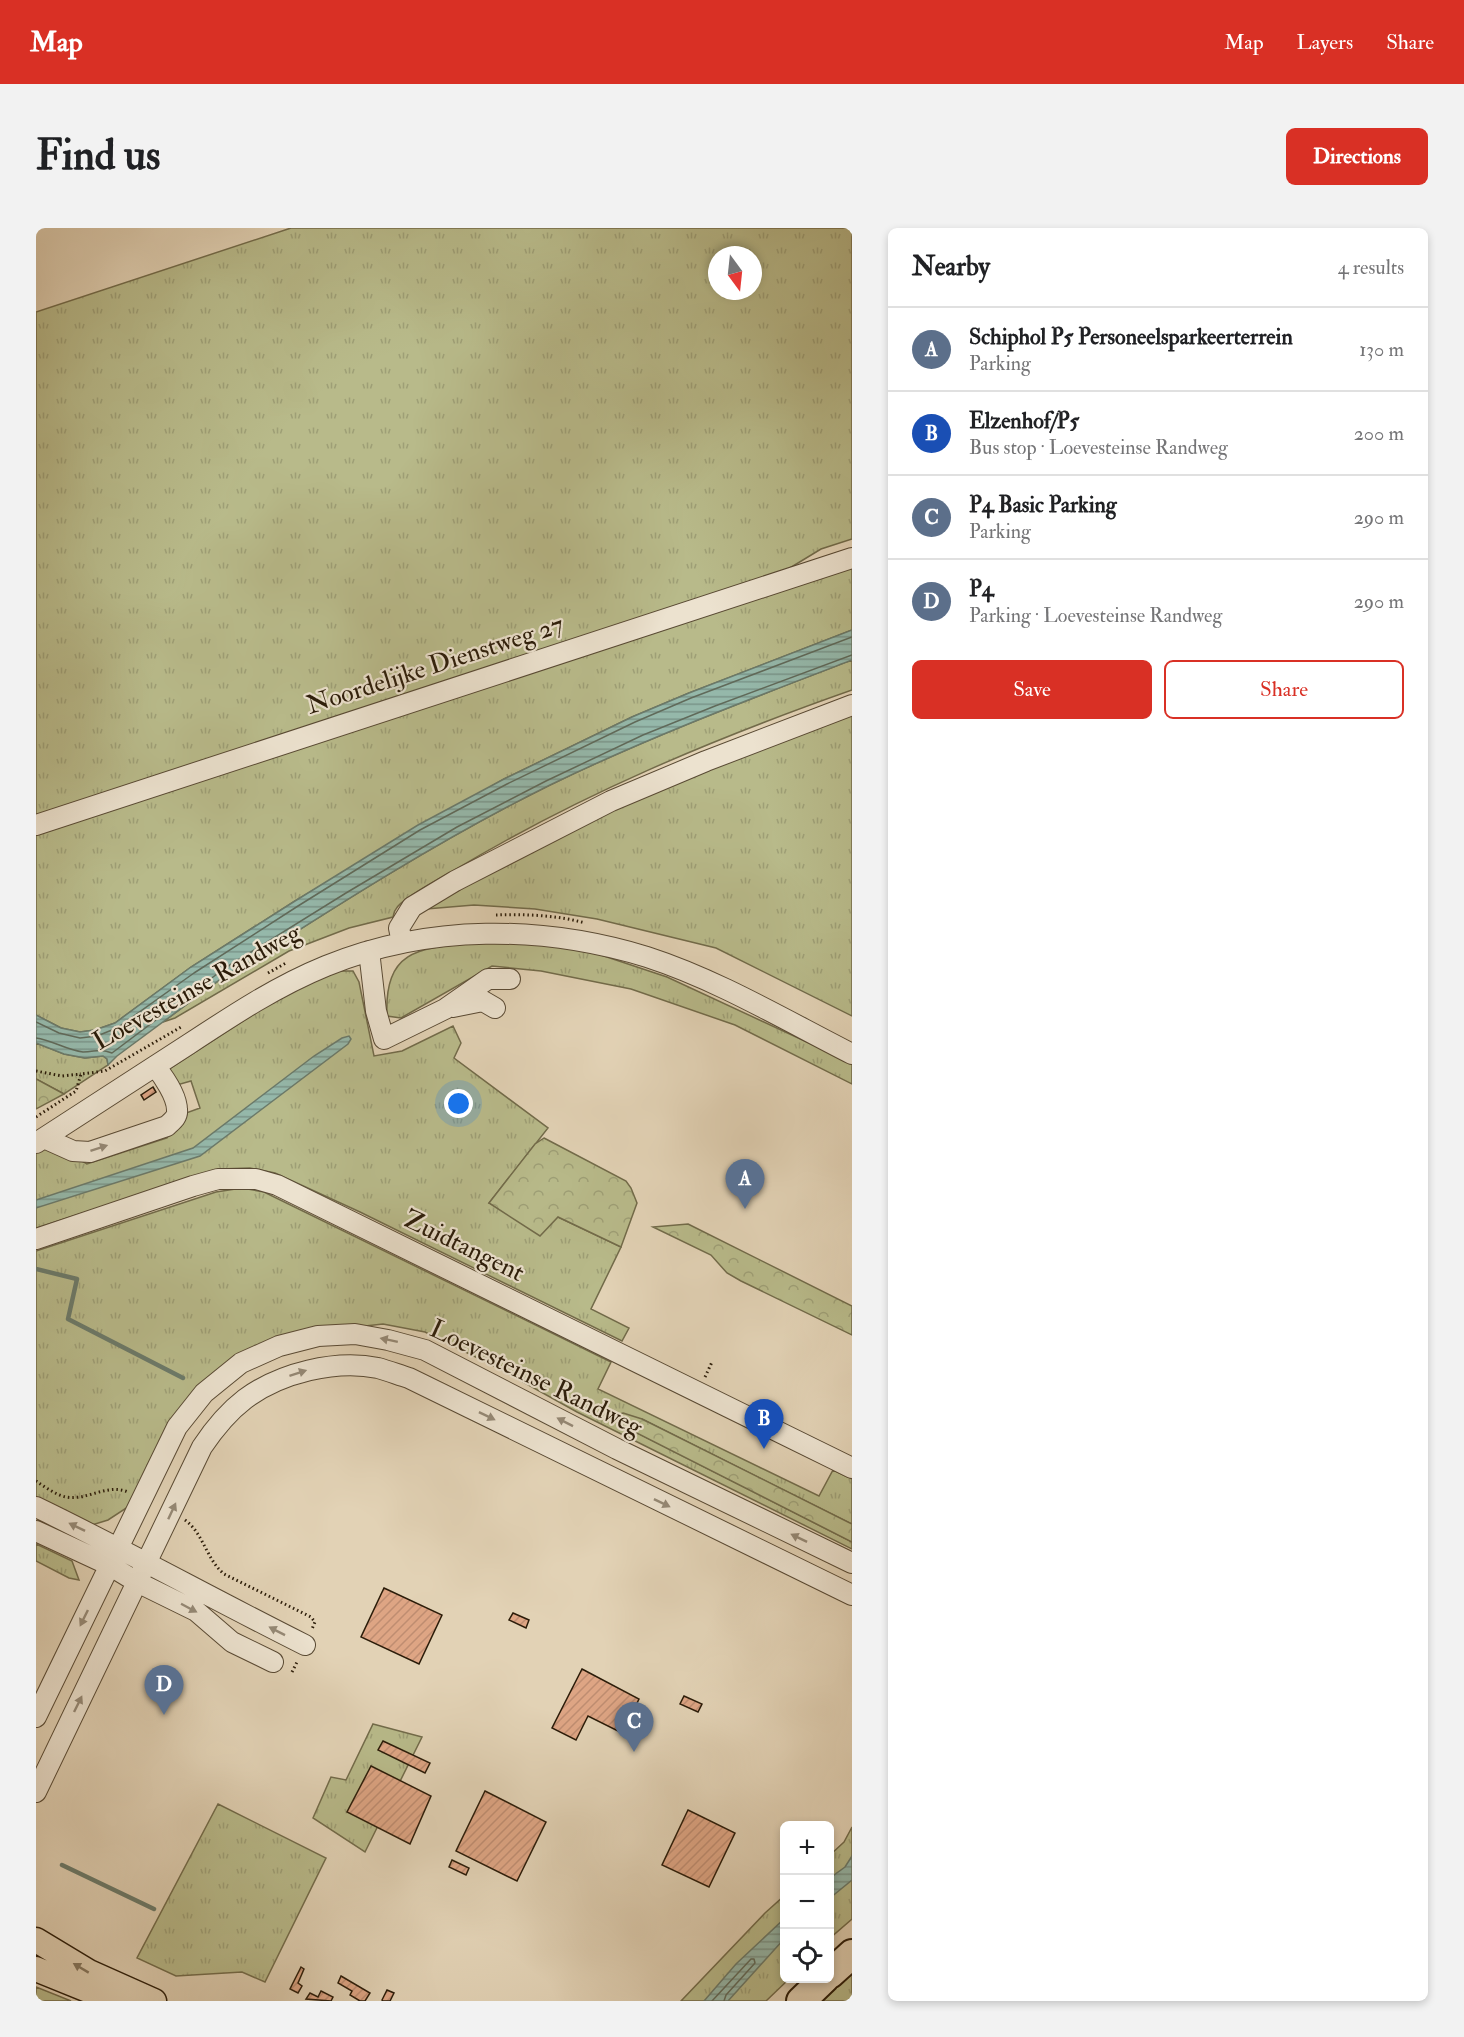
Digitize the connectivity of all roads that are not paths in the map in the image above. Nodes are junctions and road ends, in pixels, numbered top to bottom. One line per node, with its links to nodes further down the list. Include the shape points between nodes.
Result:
1 (852, 558): 3 (street, Noordelijke Dienstweg 27)
2 (852, 705): 4 (street, via 611,801 454,881 412,907 399,928)
3 (36, 825)
4 (402, 943): 5 (street, Loevesteinse Randweg); 9 (street, Loevesteinse Randweg, via 486,933 560,937 603,945 688,972)
5 (369, 951): 8 (street, via 376,1011 384,1039); 10 (street, Loevesteinse Randweg, via 300,977)
6 (510, 979): 8 (street, via 488,979)
7 (495, 1008): 8 (street, via 483,1001)
8 (445, 1009)
9 (852, 1054)
10 (155, 1066): 11 (street, Loevesteinse Randweg); 11 (street, one-way to 10, via 90,1152 167,1126 177,1110 167,1083)
11 (40, 1140)
12 (36, 1239): 13 (street, Zuidtangent, via 218,1179 256,1179 277,1185 387,1238)
13 (852, 1468)
14 (36, 1508): 16 (street, one-way to 14)
15 (36, 1531): 19 (street)
16 (119, 1547): 17 (street, Loevesteinse Randweg, one-way to 16, via 425,1350 355,1334 279,1346 241,1363 204,1392 177,1427); 18 (street); 19 (street, Loevesteinse Randweg)
17 (852, 1563)
18 (147, 1564): 20 (street); 21 (street, one-way to 21, via 213,1431 246,1399 277,1380 307,1370 340,1366 377,1368 409,1378); 22 (street, one-way to 18)
19 (109, 1565): 20 (street); 24 (street, Loevesteinse Randweg, one-way to 24)
20 (137, 1582): 23 (street, one-way to 23, via 196,1611 232,1642); 25 (street, one-way to 20)
21 (852, 1596)
22 (305, 1645)
23 (273, 1662)
24 (36, 1717)
25 (36, 1792)
26 (36, 1940): 32 (main road, one-way to 26, via 89,1972)
27 (852, 1954): 29 (highway)
28 (36, 1969): 31 (main road)
29 (834, 1970)
30 (820, 1983): 33 (highway)
31 (115, 2001)
32 (154, 2001)
33 (801, 2001)

